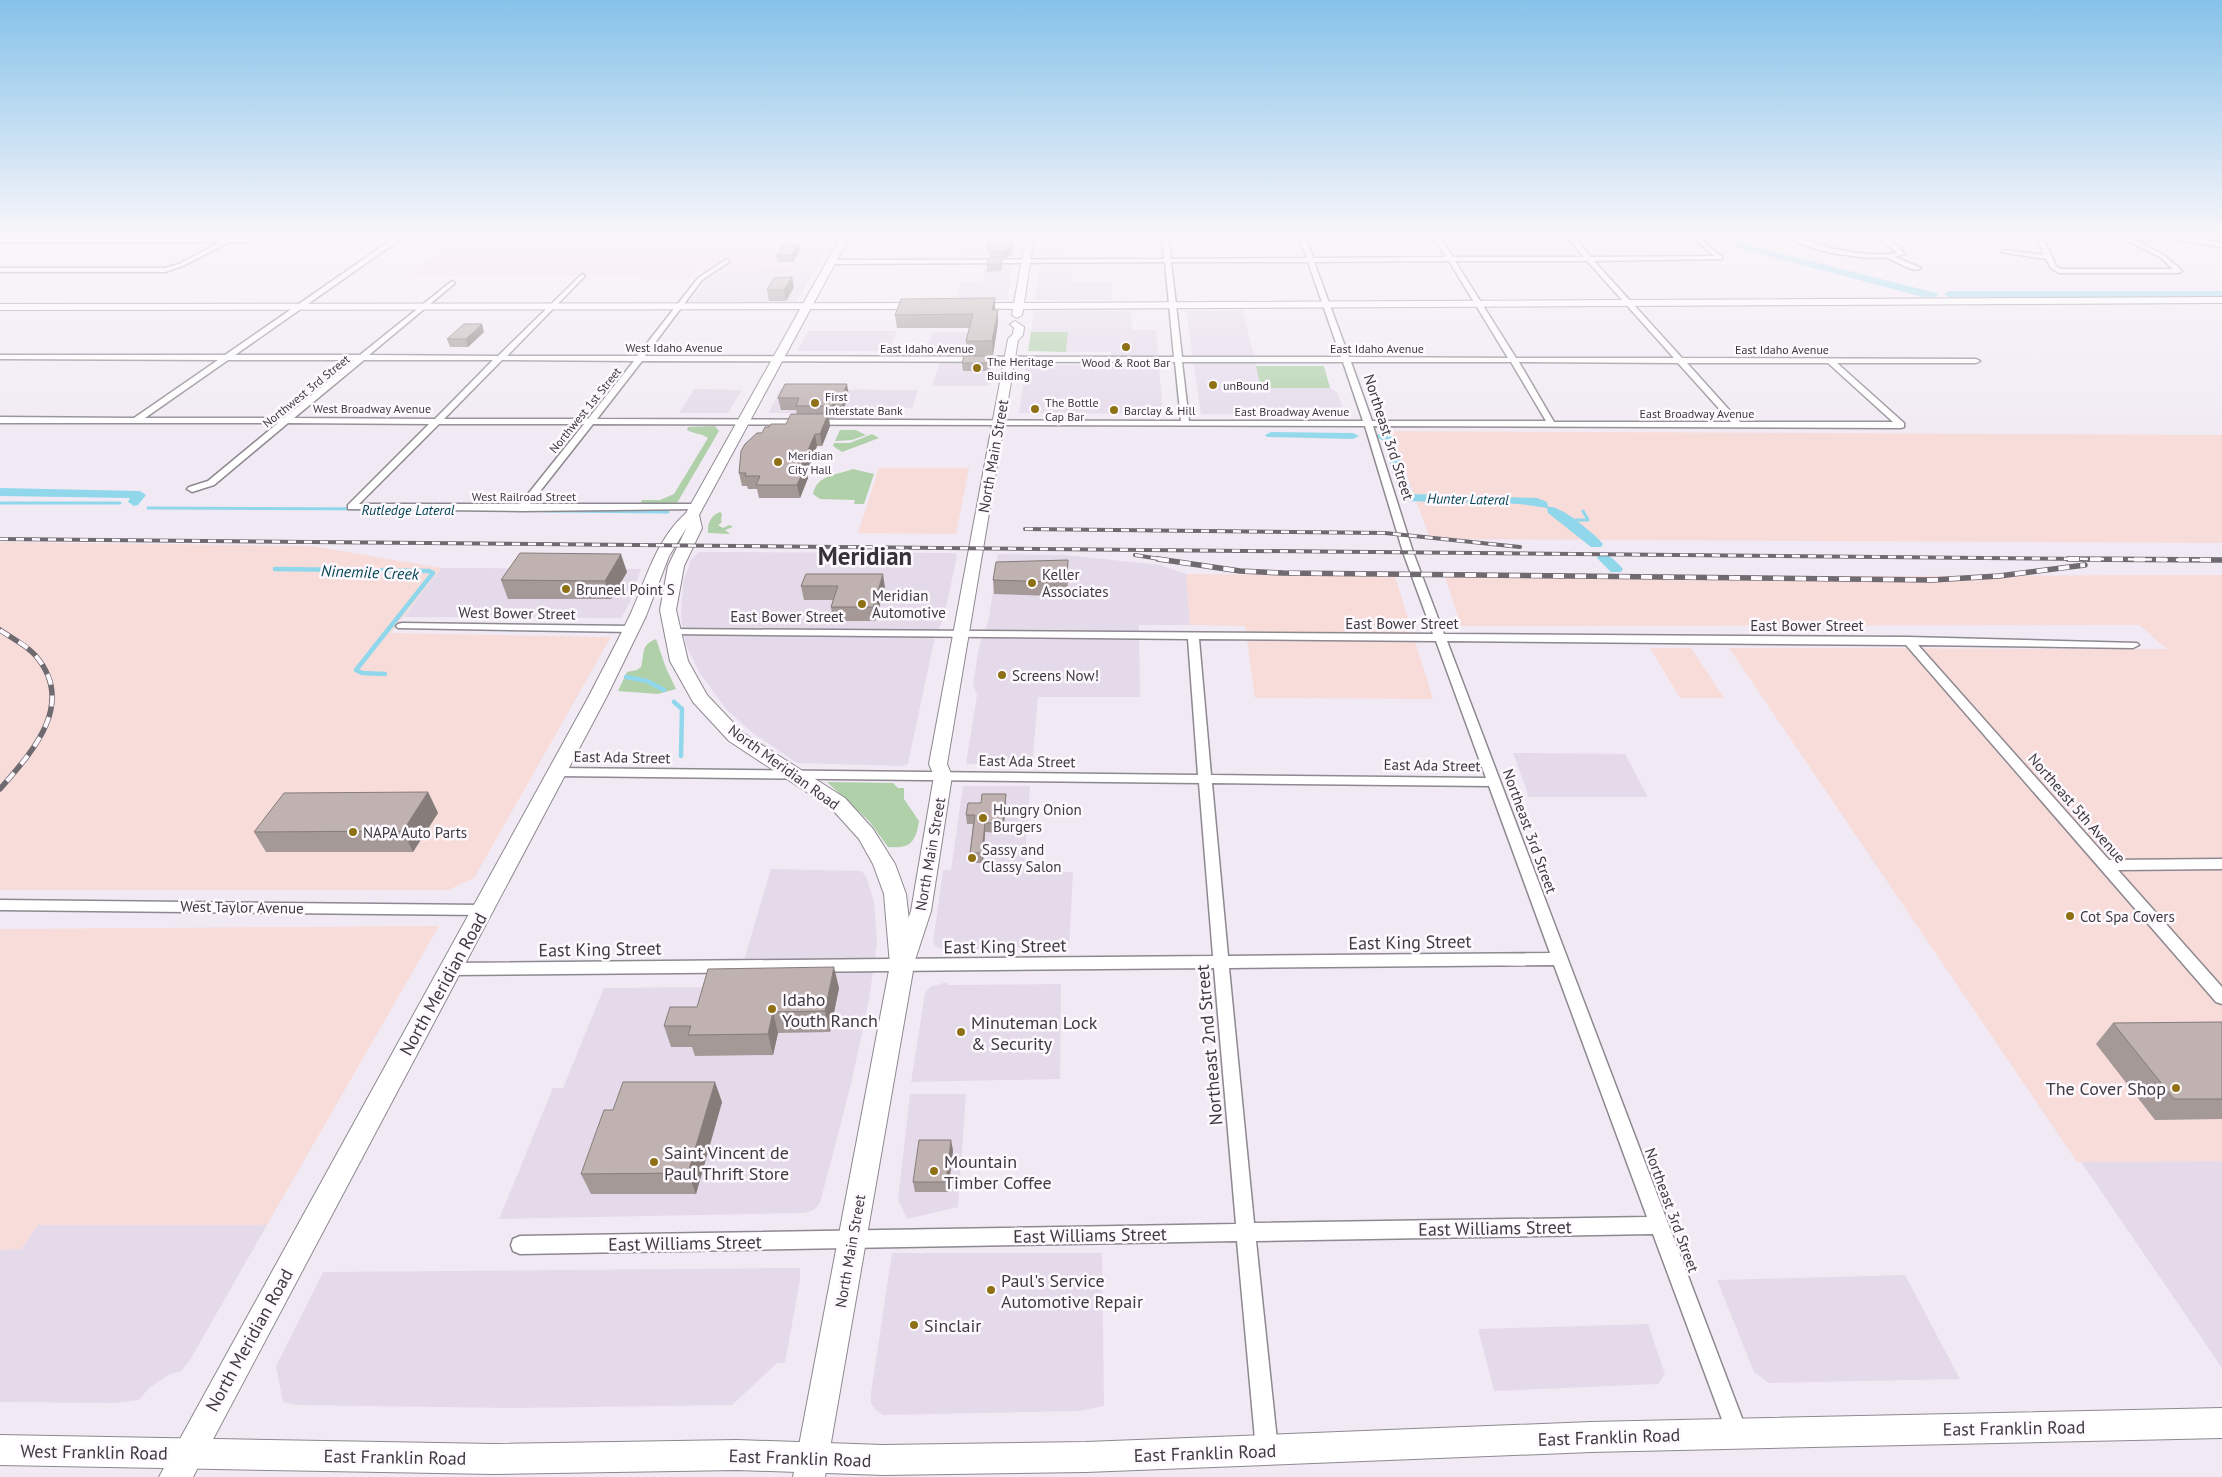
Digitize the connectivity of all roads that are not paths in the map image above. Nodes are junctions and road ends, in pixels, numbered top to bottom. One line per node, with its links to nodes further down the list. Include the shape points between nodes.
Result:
1 (1328, 304): 25 (street, Northeast 3rd Street)
2 (302, 305): 12 (street)
3 (426, 305): 13 (street, Northwest 3rd Street)
4 (1172, 305): 5 (street); 10 (street); 24 (street)
5 (1183, 305)
6 (1481, 305): 26 (street)
7 (1632, 305): 27 (street)
8 (932, 306): 16 (street)
9 (958, 306): 10 (street)
10 (1018, 306): 23 (street, North Main Street, via 1015,324 1020,327 1018,335 1013,337)
11 (0, 307): 12 (street)
12 (299, 307): 13 (street); 18 (street)
13 (424, 307): 14 (street); 19 (street, Northwest 3rd Street)
14 (552, 307): 15 (street); 20 (street)
15 (680, 307): 16 (street); 22 (street, Northwest 1st Street)
16 (806, 307): 21 (main road, North Meridian Road)
17 (0, 357): 18 (street, West Idaho Avenue)
18 (226, 358): 19 (street, West Idaho Avenue); 31 (street)
19 (364, 358): 20 (street, West Idaho Avenue); 32 (street, Northwest 3rd Street)
20 (502, 358): 22 (street, West Idaho Avenue); 33 (street)
21 (777, 358): 22 (street, West Idaho Avenue); 23 (street, East Idaho Avenue); 35 (main road, North Meridian Road)
22 (640, 359): 34 (street, Northwest 1st Street)
23 (1010, 359): 24 (street, East Idaho Avenue); 36 (street, North Main Street)
24 (1178, 359): 25 (street, East Idaho Avenue); 37 (street)
25 (1347, 360): 26 (street, East Idaho Avenue); 38 (street, Northeast 3rd Street)
26 (1514, 360): 27 (street, East Idaho Avenue); 39 (street)
27 (1681, 360): 28 (street, East Idaho Avenue); 40 (street)
28 (1829, 360): 29 (street, East Idaho Avenue); 40 (street, East Broadway Avenue, via 1901,426)
29 (1976, 361)
30 (0, 420): 31 (street, West Broadway Avenue)
31 (135, 420): 32 (street, West Broadway Avenue)
32 (287, 421): 33 (street, West Broadway Avenue); 41 (street, Northwest 3rd Street, via 211,483)
33 (439, 421): 34 (street, West Broadway Avenue); 42 (street, West Railroad Street, via 351,507)
34 (590, 421): 35 (street, West Broadway Avenue); 42 (street, Northwest 1st Street)
35 (743, 421): 36 (street, East Broadway Avenue); 43 (main road, North Meridian Road)
36 (999, 422): 37 (street, East Broadway Avenue); 47 (street, North Main Street)
37 (1185, 422): 38 (street, East Broadway Avenue)
38 (1368, 424): 39 (street, East Broadway Avenue); 49 (street, Northeast 3rd Street, via 1408,552)
39 (1552, 425): 40 (street, East Broadway Avenue)
40 (1738, 425)
41 (192, 489)
42 (522, 508): 43 (street, West Railroad Street)
43 (694, 511): 45 (main road, North Meridian Road, via 676,528 667,545); 46 (main road, North Meridian Road, via 695,528 671,582)
44 (402, 626): 45 (street, West Bower Street)
45 (632, 629): 52 (main road, North Meridian Road)
46 (670, 631): 47 (street, East Bower Street); 53 (main road, North Meridian Road, via 678,661 699,698 736,737)
47 (962, 632): 48 (street, East Bower Street); 54 (street, North Main Street, via 938,764)
48 (1193, 636): 49 (street, East Bower Street); 55 (street, Northeast 2nd Street)
49 (1440, 638): 50 (street, East Bower Street); 56 (street, Northeast 3rd Street)
50 (1908, 640): 51 (street, East Bower Street); 58 (street, Northeast 5th Avenue)
51 (2133, 645)
52 (558, 772): 53 (street, East Ada Street); 60 (main road, North Meridian Road)
53 (794, 775): 54 (street, East Ada Street); 63 (main road, North Meridian Road, via 838,804 866,834 884,864 895,894)
54 (943, 776): 55 (street, East Ada Street); 63 (street, North Main Street, via 921,911)
55 (1206, 779): 56 (street, East Ada Street); 62 (street, Northeast 2nd Street)
56 (1495, 782): 61 (street, Northeast 3rd Street)
57 (2222, 864): 58 (street)
58 (2105, 865): 65 (street, Northeast 5th Avenue)
59 (0, 904): 60 (street, West Taylor Avenue)
60 (483, 910): 64 (main road, North Meridian Road)
61 (1560, 960): 62 (street, East King Street); 66 (street, Northeast 3rd Street)
62 (1222, 962): 63 (street, East King Street); 67 (street, Northeast 2nd Street)
63 (902, 965): 64 (street, East King Street); 68 (main road, North Main Street)
64 (450, 970): 74 (main road, North Meridian Road)
65 (2222, 998)
66 (1660, 1225): 67 (street, East Williams Street); 71 (street, Northeast 3rd Street)
67 (1247, 1232): 68 (street, East Williams Street); 73 (street, Northeast 2nd Street)
68 (852, 1240): 69 (street, East Williams Street); 75 (main road, North Main Street)
69 (520, 1245)
70 (2222, 1422): 71 (street, East Franklin Road)
71 (1737, 1434): 73 (street, East Franklin Road)
72 (0, 1450): 74 (street, West Franklin Road)
73 (1267, 1451): 75 (street, East Franklin Road, via 883,1460)
74 (181, 1465): 75 (street, East Franklin Road, via 728,1456)
75 (811, 1468)

